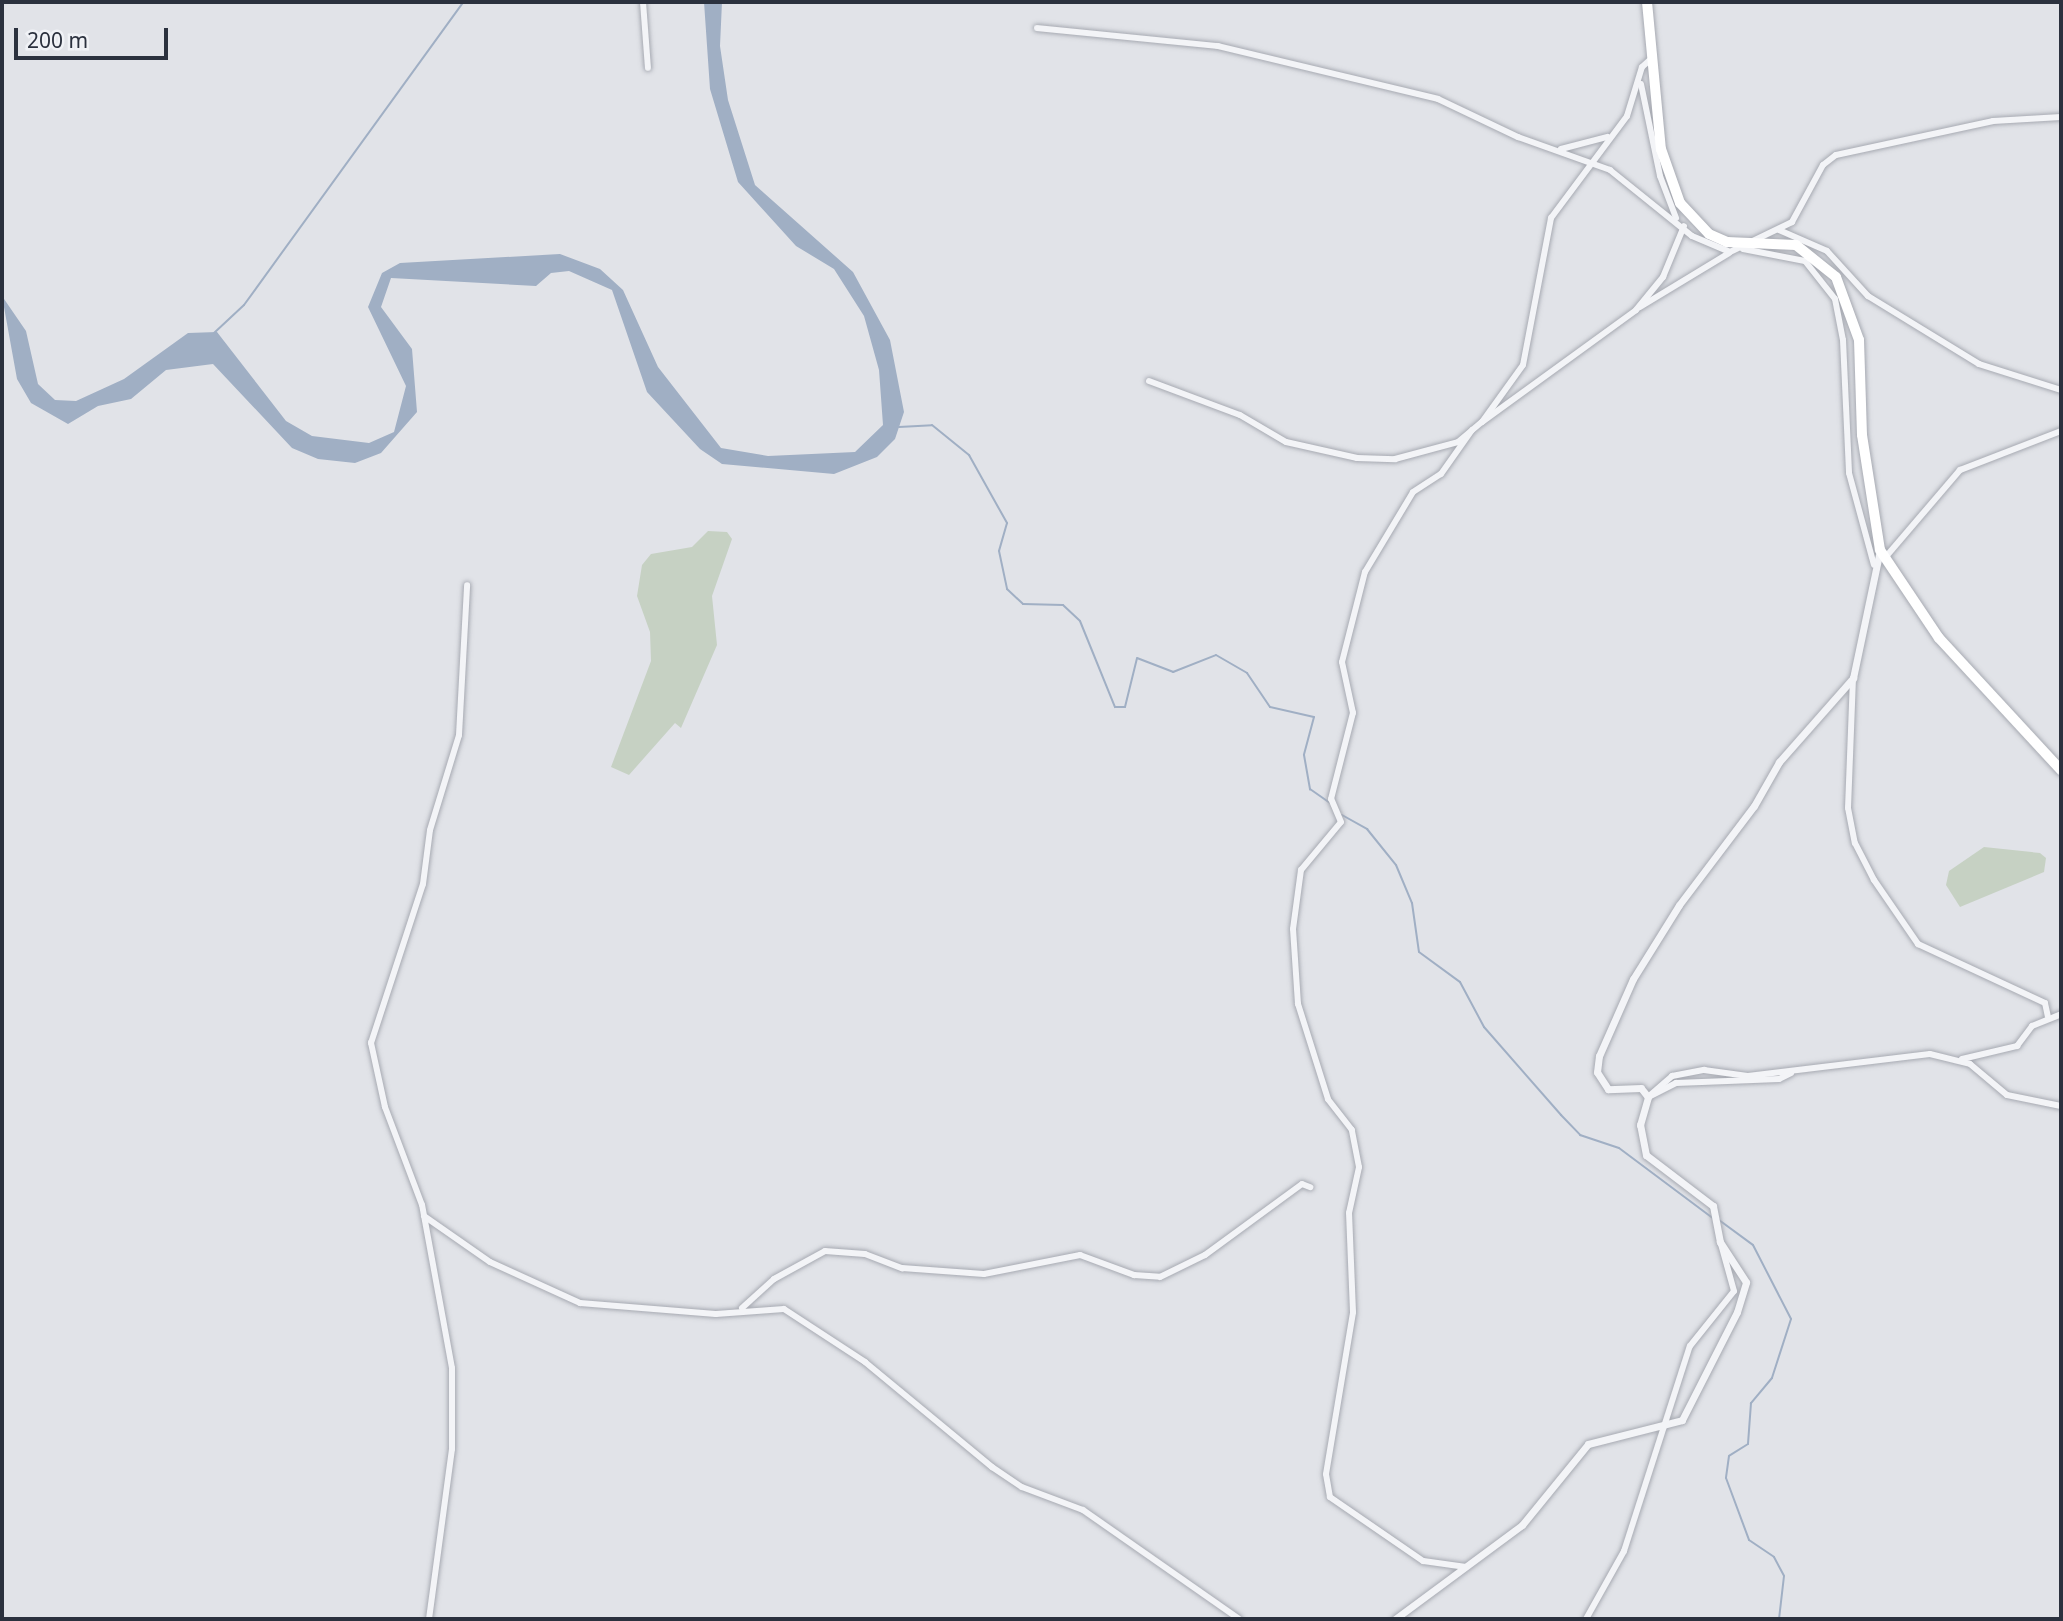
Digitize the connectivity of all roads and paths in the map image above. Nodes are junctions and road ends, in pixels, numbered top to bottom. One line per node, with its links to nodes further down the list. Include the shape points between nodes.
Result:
1 (643, 2): 5 (street)
2 (1647, 2): 4 (main road)
3 (1037, 28): 9 (street, via 1218,46 1438,99)
4 (1651, 59): 6 (street, via 1642,67); 14 (main road, via 1661,149 1680,202 1709,234)
5 (648, 68)
6 (1641, 82): 8 (street, via 1628,116); 11 (street, via 1660,176)
7 (2061, 117): 13 (street, via 1993,121 1836,155 1823,165 1792,222)
8 (1609, 136): 9 (street); 10 (street)
9 (1557, 149): 10 (street)
10 (1592, 164): 11 (street, via 1641,189); 19 (street, via 1551,218 1523,365)
11 (1677, 220): 12 (street)
12 (1684, 226): 15 (street, via 1709,246); 16 (street, via 1662,277)
13 (1779, 230): 14 (street); 18 (street, via 1827,251 1868,296 1979,365)
14 (1747, 246): 15 (street); 22 (main road, via 1808,251 1844,293 1859,340 1862,435); 23 (street, via 1805,261 1835,299 1843,340 1849,473)
15 (1730, 252): 16 (street)
16 (1636, 310): 19 (street)
17 (1149, 381): 20 (street, via 1240,415 1286,442 1357,458 1422,455)
18 (2061, 390)
19 (1482, 422): 20 (street)
20 (1472, 430): 38 (street, via 1441,474 1413,492 1365,572 1342,662 1353,713 1331,799 1342,822 1301,870 1293,929 1297,1004 1328,1099 1352,1130 1359,1167 1349,1213 1353,1312 1326,1474 1330,1497 1423,1560)
21 (2061, 431): 22 (street, via 1960,470)
22 (1882, 554): 23 (street); 26 (main road, via 1938,638)
23 (1874, 565): 25 (street)
24 (467, 585): 34 (street, via 459,735 430,830 423,884 372,1030 385,1107)
25 (1853, 678): 28 (street, via 1848,808 1855,844 1874,880 1918,944 2045,1003); 31 (street, via 1779,762 1754,806 1679,905 1623,998 1597,1072 1608,1089 1641,1088)
26 (2061, 769)
27 (2061, 1013): 28 (street)
28 (2048, 1017): 29 (street, via 2032,1026 2017,1046)
29 (1960, 1059): 30 (street, via 1930,1055); 32 (street, via 2007,1095)
30 (1791, 1073): 31 (street, via 1779,1079 1676,1083); 31 (street, via 1704,1070 1672,1076)
31 (1648, 1097): 35 (street, via 1640,1125 1646,1155 1703,1197 1714,1213)
32 (2061, 1106)
33 (1310, 1187): 36 (street, via 1297,1187 1280,1206 1271,1206 1205,1255 1160,1277 1134,1275 1080,1255 984,1274 902,1268 865,1254 825,1251 774,1279)
34 (424, 1216): 36 (street, via 490,1262 580,1303 716,1314); 39 (street, via 454,1397)
35 (1720, 1242): 37 (street, via 1734,1291 1690,1346); 37 (street, via 1746,1282 1737,1312 1692,1406 1682,1420)
36 (742, 1308): 40 (street, via 784,1309 821,1331 992,1467 1031,1491 1083,1510)
37 (1662, 1427): 38 (street, via 1588,1444 1545,1504); 42 (street, via 1624,1551)
38 (1468, 1567): 41 (street)
39 (429, 1619)
40 (1239, 1619)
41 (1395, 1619)
42 (1586, 1619)

